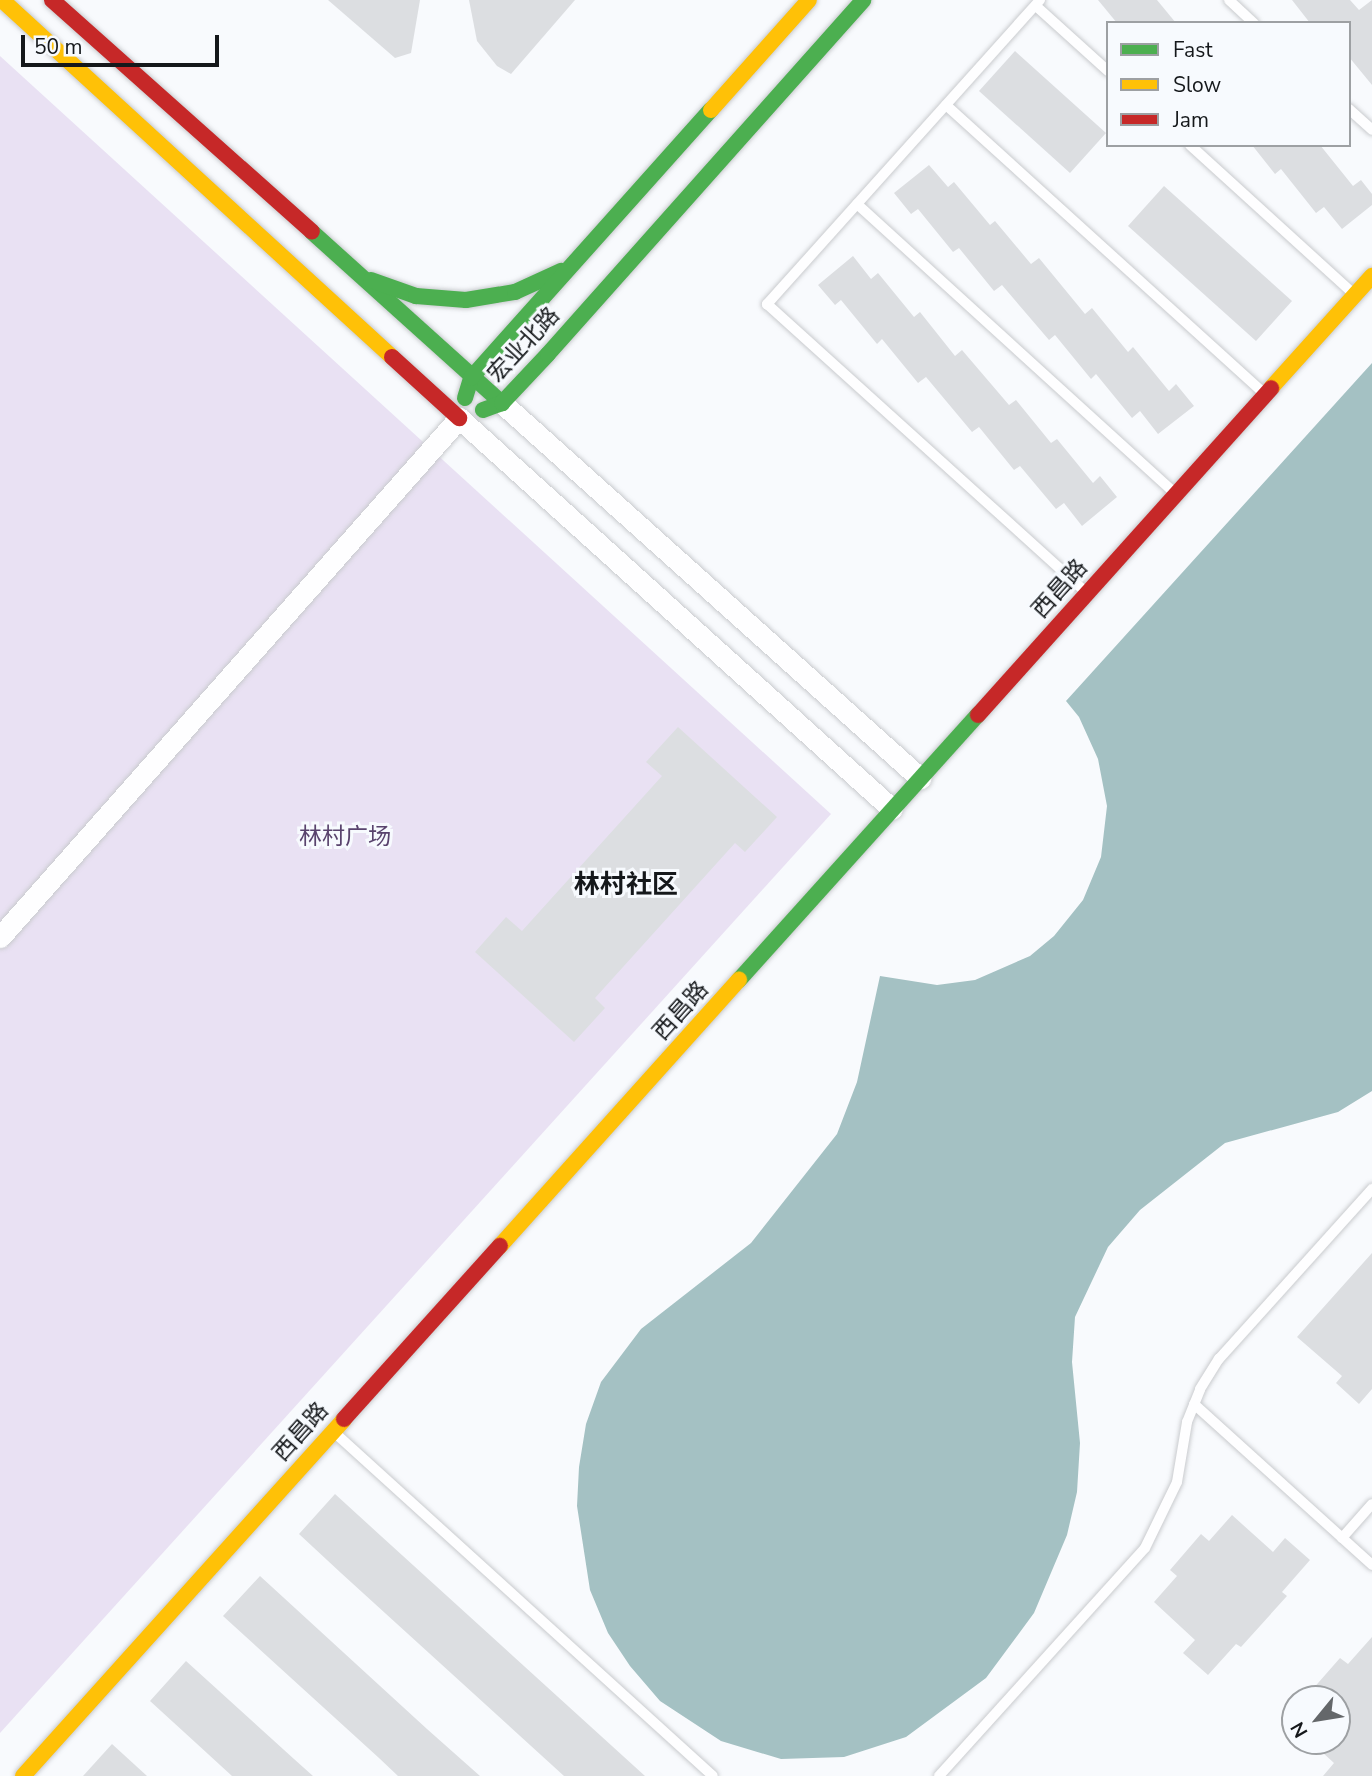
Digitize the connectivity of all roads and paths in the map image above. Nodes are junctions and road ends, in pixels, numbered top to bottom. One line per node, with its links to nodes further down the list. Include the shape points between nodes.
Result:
1 (2, 0): 9 (main road)
2 (52, 0): 16 (main road)
3 (809, 0): 17 (main road, 宏业北路)
4 (863, 0): 22 (main road, 宏业北路)
5 (1229, 0): 8 (lane)
6 (1038, 3): 10 (lane); 11 (lane)
7 (0, 15): 9 (main road)
8 (1252, 21)
9 (28, 24): 23 (main road)
10 (1106, 69)
11 (946, 105): 15 (lane); 21 (lane)
12 (1351, 111): 13 (lane)
13 (1372, 130)
14 (1192, 147): 19 (lane)
15 (857, 204): 24 (lane); 25 (lane, via 767,304)
16 (328, 251): 17 (main road, via 393,289 466,300 527,287); 20 (main road)
17 (581, 256): 20 (main road, 宏业北路)
18 (1372, 276): 19 (main road, 西昌路)
19 (1355, 295): 21 (main road, 西昌路)
20 (471, 378): 22 (main road); 23 (main road, 宏业北路)
21 (1266, 394): 24 (main road, 西昌路)
22 (502, 403): 23 (main road, 宏业北路); 26 (street)
23 (459, 418): 27 (street); 28 (street)
24 (1176, 494): 25 (main road, 西昌路)
25 (1087, 593): 26 (main road, 西昌路)
26 (920, 778): 27 (main road, 西昌路)
27 (892, 809): 31 (main road, 西昌路)
28 (0, 937)
29 (1372, 1189): 30 (lane, via 1219,1359)
30 (1194, 1404): 33 (lane); 37 (lane, via 1177,1482 1145,1548)
31 (332, 1432): 35 (main road, 西昌路); 36 (lane)
32 (1372, 1504): 33 (lane)
33 (1342, 1538): 34 (lane)
34 (1372, 1565)
35 (23, 1776)
36 (713, 1776)
37 (939, 1776)

